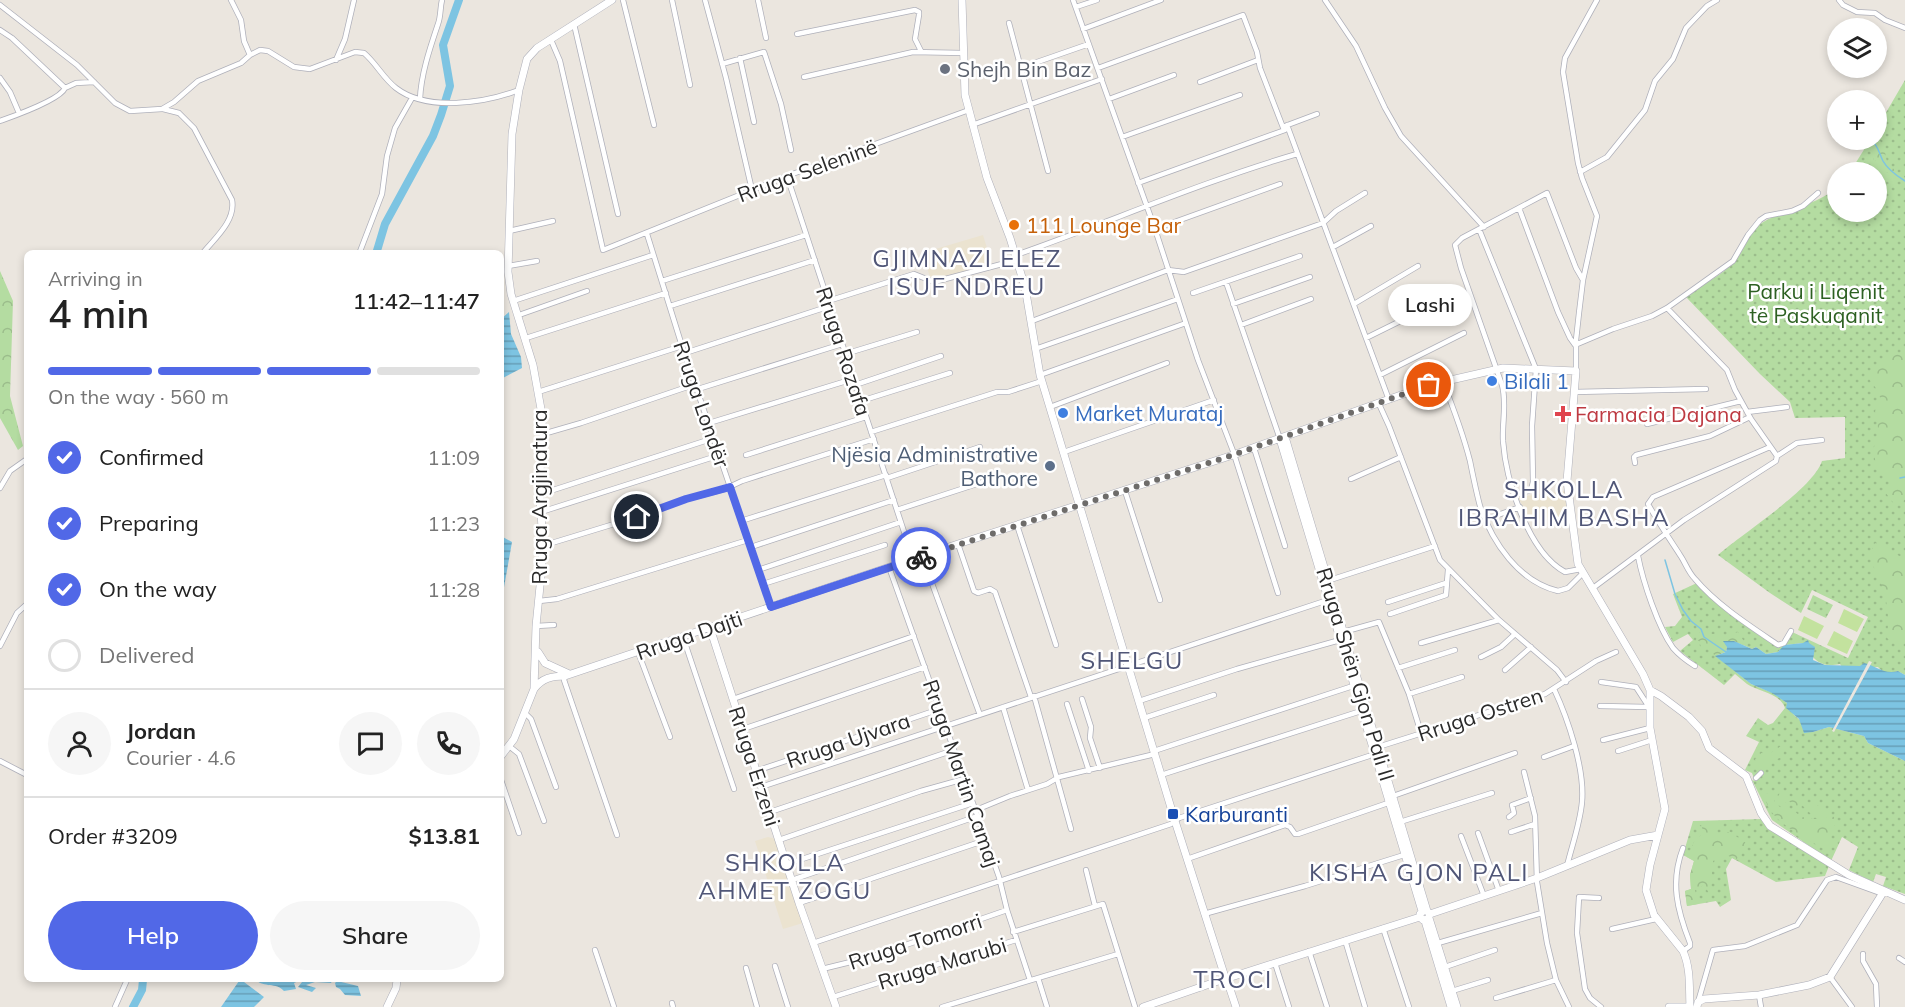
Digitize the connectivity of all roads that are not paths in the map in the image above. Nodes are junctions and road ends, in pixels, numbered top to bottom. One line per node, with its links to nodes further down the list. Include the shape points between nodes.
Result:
1 (231, 0): 30 (street)
2 (354, 0): 32 (street)
3 (442, 0): 48 (street)
4 (612, 0): 20 (street, Rruga Argjinatura)
5 (623, 0): 59 (street)
6 (672, 0): 43 (street)
7 (705, 0): 34 (street)
8 (758, 0): 25 (street)
9 (962, 0): 29 (street)
10 (1073, 0): 18 (street)
11 (1097, 0): 18 (street)
12 (1161, 0): 22 (street)
13 (1325, 0): 79 (street, via 1356,46 1401,136)
14 (1597, 0): 66 (street, via 1563,65)
15 (1718, 0): 66 (street, via 1686,28 1673,59 1655,81 1645,110 1606,157)
16 (1839, 0): 21 (street, via 1857,12 1875,14)
17 (0, 5): 41 (street)
18 (1076, 7): 22 (street)
19 (1009, 23): 35 (street)
20 (574, 24): 26 (street, Rruga Argjinatura); 75 (street)
21 (1905, 28)
22 (1083, 29): 27 (street)
23 (0, 30): 44 (street)
24 (797, 34): 28 (street, via 915,10 919,15 915,39)
25 (766, 38)
26 (551, 40): 45 (street, Rruga Argjinatura, via 530,55); 82 (street, Rruga Seleninë, via 560,61 603,250)
27 (1089, 44): 35 (street); 36 (street)
28 (921, 51): 29 (street); 38 (street)
29 (963, 53): 53 (street)
30 (250, 55): 32 (street, via 264,50 302,69); 50 (street, via 241,63 198,81)
31 (740, 58): 34 (street); 58 (street); 63 (street, via 759,52 766,55)
32 (336, 60): 47 (street, via 355,52 364,53 394,86)
33 (1258, 60): 36 (street, via 1243,15); 42 (street); 61 (street)
34 (722, 63): 70 (street)
35 (1020, 68): 51 (street)
36 (1098, 68): 40 (street)
37 (1174, 75): 49 (street)
38 (804, 76)
39 (0, 78): 55 (street)
40 (1102, 79): 49 (street); 51 (street)
41 (94, 82): 44 (street, via 76,82); 52 (street, via 123,109)
42 (1200, 82)
43 (690, 85)
44 (65, 88): 55 (street, via 63,93)
45 (519, 90): 48 (street, via 472,103); 81 (street, Rruga Argjinatura, via 512,134)
46 (1240, 95): 62 (street)
47 (412, 98): 48 (street); 86 (street, via 393,136 382,194)
48 (420, 99)
49 (1109, 99): 62 (street)
50 (174, 102): 52 (street); 54 (street)
51 (1031, 104): 60 (street); 65 (street)
52 (162, 109): 54 (street)
53 (969, 110): 60 (street); 67 (street, Rruga Seleninë)
54 (179, 113): 85 (street, via 199,137 233,204 229,219)
55 (19, 114): 57 (street)
56 (1317, 114): 61 (street)
57 (0, 121)
58 (754, 122)
59 (654, 125)
60 (972, 125): 89 (street)
61 (1285, 128): 64 (street); 68 (street)
62 (1122, 137): 68 (street)
63 (791, 150)
64 (1298, 154): 73 (street); 77 (street)
65 (1048, 171)
66 (1580, 172): 96 (street, via 1597,216)
67 (787, 176): 70 (street, Rruga Seleninë); 83 (street, Rruga Rozafa)
68 (1138, 183): 73 (street)
69 (1280, 184): 80 (street)
70 (752, 190): 82 (street, Rruga Seleninë)
71 (1365, 193): 77 (street)
72 (1818, 193): 110 (street, via 1803,206 1760,220 1733,261)
73 (1146, 205): 80 (street); 89 (street)
74 (1519, 208): 79 (street); 96 (street, via 1547,193); 120 (street, via 1558,312)
75 (618, 214)
76 (553, 221): 81 (street)
77 (1323, 223): 84 (street); 94 (street, via 1184,272)
78 (1371, 226): 84 (street)
79 (1482, 228): 127 (street, via 1458,241 1455,250); 128 (street)
80 (1155, 229): 94 (street)
81 (509, 231): 92 (street, Rruga Argjinatura)
82 (647, 234): 87 (street, Rruga Londër)
83 (806, 235): 90 (street, Rruga Rozafa); 97 (street)
84 (1333, 247): 108 (street)
85 (205, 250)
86 (361, 250)
87 (653, 255): 97 (street, Rruga Londër); 105 (street)
88 (1300, 256): 98 (street)
89 (1016, 257): 106 (street, via 934,282 914,274); 112 (street)
90 (815, 260): 106 (street, Rruga Rozafa); 109 (street)
91 (537, 261): 92 (street)
92 (508, 266): 105 (street, Rruga Argjinatura)
93 (1418, 266): 108 (street)
94 (1168, 270): 103 (street); 112 (street)
95 (1310, 278): 107 (street)
96 (1583, 280): 120 (street)
97 (662, 281): 100 (street, Rruga Londër)
98 (1226, 282): 101 (street); 107 (street)
99 (588, 291): 111 (street)
100 (666, 293): 109 (street, Rruga Londër); 117 (street)
101 (1193, 293)
102 (1455, 294): 118 (street)
103 (1178, 299): 113 (street); 122 (street)
104 (1311, 299): 114 (street)
105 (513, 301): 111 (street, Rruga Argjinatura)
106 (829, 304): 119 (street, Rruga Rozafa); 123 (street)
107 (1233, 304): 114 (street)
108 (1354, 304): 118 (street)
109 (670, 306): 121 (street, Rruga Londër)
110 (1667, 309): 120 (street); 143 (street, via 1727,370)
111 (519, 315): 117 (street, Rruga Argjinatura)
112 (1032, 321): 122 (street)
113 (1186, 323): 132 (street); 140 (street)
114 (1241, 325): 154 (street)
115 (917, 332): 124 (street)
116 (1464, 333): 131 (street)
117 (526, 338): 138 (street, Rruga Argjinatura)
118 (1366, 338): 131 (street)
119 (842, 344): 124 (street, Rruga Rozafa); 136 (street)
120 (1575, 345): 129 (street)
121 (682, 346): 123 (street, Rruga Londër); 138 (street)
122 (1035, 350): 132 (street)
123 (685, 353): 136 (street, Rruga Londër)
124 (845, 354): 133 (street, Rruga Rozafa)
125 (941, 356): 135 (street)
126 (1167, 363): 145 (street)
127 (1497, 369): 128 (street, Rruga Dajti); 134 (street, Rruga Dajti); 175 (street, via 1505,394 1505,454)
128 (1536, 369): 129 (street, Rruga Dajti); 175 (street, via 1533,482 1531,490)
129 (1576, 370): 139 (street)
130 (950, 373): 142 (street)
131 (1380, 375): 141 (street)
132 (1041, 378): 145 (street); 151 (street, via 1008,392 997,392)
133 (853, 379): 135 (street, Rruga Rozafa); 149 (street)
134 (1443, 381): 141 (street, Rruga Dajti); 181 (street)
135 (855, 385): 142 (street, Rruga Rozafa)
136 (697, 387): 149 (street, Rruga Londër); 152 (street)
137 (1706, 389): 139 (street)
138 (538, 392): 152 (street, Rruga Argjinatura)
139 (1574, 392): 199 (street, via 1567,481 1575,552)
140 (1214, 400): 160 (street); 163 (street)
141 (1389, 400): 144 (street, Rruga Dajti)
142 (861, 401): 148 (street, Rruga Rozafa)
143 (1741, 401): 147 (street); 150 (street)
144 (1379, 404): 154 (street, Rruga Dajti); 165 (street)
145 (1050, 407): 160 (street)
146 (1787, 407): 147 (street)
147 (1749, 415): 158 (street); 167 (street, via 1710,436 1636,455)
148 (867, 417): 151 (street, Rruga Rozafa); 162 (street)
149 (709, 423): 153 (street, Rruga Londër)
150 (1647, 424)
151 (871, 432): 155 (street, Rruga Rozafa)
152 (543, 434): 174 (street, Rruga Argjinatura)
153 (714, 438): 161 (street, Rruga Londër); 174 (street)
154 (1283, 438): 159 (street, Rruga Dajti); 200 (street, Rruga Shën Gjon Pali II); 206 (street, Rruga Shën Gjon Pali II)
155 (874, 439): 168 (street, Rruga Rozafa); 171 (street)
156 (1822, 440): 164 (street, via 1797,443)
157 (980, 447): 168 (street)
158 (1770, 447): 164 (street); 185 (street, via 1653,497 1648,504)
159 (1254, 448): 163 (street, Rruga Dajti); 190 (street)
160 (1064, 452): 177 (street)
161 (720, 455): 171 (street, Rruga Londër); 180 (street)
162 (747, 455)
163 (1233, 455): 173 (street, Rruga Dajti); 204 (street)
164 (1777, 456): 185 (street, via 1767,469)
165 (1401, 457): 169 (street); 191 (street)
166 (24, 461): 172 (street, via 10,471)
167 (1635, 463)
168 (886, 477): 176 (street, Rruga Rozafa); 182 (street)
169 (1351, 479)
170 (989, 480): 179 (street)
171 (730, 487): 186 (street, Rruga Londër); 189 (street)
172 (0, 489)
173 (1125, 491): 177 (street, Rruga Dajti); 205 (street)
174 (539, 493): 180 (street, Rruga Argjinatura)
175 (1515, 495): 178 (street)
176 (894, 500): 179 (street, Rruga Rozafa); 192 (street)
177 (1080, 506): 184 (street, Rruga Dajti); 232 (street)
178 (1520, 507): 181 (street); 199 (street, via 1534,540 1548,558 1565,572)
179 (897, 510): 183 (street, Rruga Rozafa)
180 (540, 512): 189 (street, Rruga Argjinatura)
181 (1487, 519): 199 (street, via 1512,564 1541,585 1561,591)
182 (744, 520)
183 (901, 522): 195 (street, Rruga Rozafa); 197 (street)
184 (1017, 525): 187 (street, Rruga Dajti); 223 (street)
185 (1666, 534): 194 (street); 216 (street, via 1695,580 1723,604 1778,645 1784,643)
186 (748, 540): 192 (street, Rruga Londër); 207 (street, via 557,599)
187 (958, 544): 193 (street, Rruga Dajti); 249 (street, via 974,591 995,592)
188 (885, 545): 202 (street)
189 (542, 546): 207 (street, Rruga Argjinatura)
190 (1285, 546)
191 (1434, 546): 198 (street); 200 (street)
192 (751, 547): 197 (street, Rruga Londër)
193 (922, 556): 195 (street, Rruga Dajti); 262 (street)
194 (1638, 556): 203 (street); 233 (street, via 1646,587 1670,642)
195 (913, 559): 196 (street, Rruga Dajti)
196 (889, 567): 210 (street, Rruga Dajti); 219 (street, Rruga Martin Camaj)
197 (758, 570): 202 (street, Rruga Londër)
198 (1448, 570): 201 (street); 212 (street)
199 (1582, 571): 203 (street)
200 (1328, 581): 217 (street, Rruga Shën Gjon Pali II)
201 (1446, 583): 208 (street); 211 (street, via 1448,592 1443,597)
202 (764, 584): 210 (street, Rruga Londër)
203 (1593, 588): 246 (street)
204 (1278, 593)
205 (1160, 600)
206 (1328, 600): 221 (street, Rruga Shën Gjon Pali II); 232 (street)
207 (539, 601): 214 (street, Rruga Argjinatura)
208 (1388, 602)
209 (24, 607): 224 (street)
210 (771, 607): 215 (street, Rruga Dajti)
211 (1390, 614)
212 (1499, 620): 218 (street); 222 (street)
213 (554, 625): 214 (street)
214 (536, 626): 226 (street, Rruga Argjinatura)
215 (710, 628): 220 (street, Rruga Dajti); 250 (street, Rruga Erzeni)
216 (1791, 631)
217 (1343, 632): 235 (street, via 1379,622); 274 (street, Rruga Shën Gjon Pali II)
218 (1515, 634): 225 (street); 230 (street)
219 (914, 636): 234 (street, Rruga Martin Camaj); 250 (street)
220 (683, 637): 228 (street, Rruga Dajti); 294 (street)
221 (1340, 640): 243 (street, Rruga Shën Gjon Pali II); 253 (street)
222 (1421, 643)
223 (1056, 645)
224 (0, 646)
225 (1531, 647): 236 (street); 241 (street)
226 (537, 650): 231 (street); 237 (street, Rruga Argjinatura)
227 (1455, 650): 235 (street)
228 (638, 652): 238 (street, Rruga Dajti); 268 (street)
229 (1616, 652): 241 (street, Rruga Ostren)
230 (1481, 657)
231 (547, 664): 237 (street, via 540,664); 238 (street); 240 (street, via 552,673)
232 (1128, 665): 249 (street); 253 (street)
233 (1695, 666)
234 (925, 667): 259 (street, Rruga Martin Camaj); 266 (street)
235 (1398, 668): 247 (street)
236 (1505, 670)
237 (535, 671): 240 (street); 244 (street, Rruga Argjinatura)
238 (568, 675): 240 (street, Rruga Dajti); 314 (street, via 564,680)
239 (1462, 676): 247 (street)
240 (546, 679): 244 (street)
241 (1566, 682): 245 (street, Rruga Ostren)
242 (1601, 682): 258 (street, via 1636,687)
243 (1353, 686): 260 (street, Rruga Shën Gjon Pali II); 277 (street)
244 (534, 689): 261 (street)
245 (1554, 689): 267 (street, Rruga Ostren); 272 (street)
246 (1650, 690): 252 (street); 254 (street)
247 (1409, 694): 267 (street)
248 (1214, 695): 263 (street)
249 (1033, 697): 257 (street); 290 (street)
250 (733, 699): 266 (street, Rruga Erzeni)
251 (1082, 699): 281 (street)
252 (1650, 699): 254 (street); 258 (street)
253 (1139, 701): 263 (street)
254 (1668, 701): 328 (street, via 1702,731 1716,756 1746,776 1770,826)
255 (1067, 704): 283 (street)
256 (1600, 706): 258 (street)
257 (1003, 707): 262 (street); 295 (street)
258 (1649, 707): 265 (street)
259 (940, 709): 264 (street, Rruga Martin Camaj); 282 (street, Rruga Ujvara)
260 (1361, 711): 274 (street, Rruga Shën Gjon Pali II); 287 (street)
261 (525, 713): 271 (street); 291 (street, via 531,718)
262 (980, 715): 264 (street)
263 (1144, 718): 277 (street)
264 (946, 727): 273 (street, Rruga Martin Camaj); 292 (street)
265 (1650, 728): 269 (street); 270 (street)
266 (743, 729): 282 (street, Rruga Erzeni)
267 (1421, 733): 274 (street, Rruga Ostren)
268 (670, 737)
269 (1603, 740)
270 (1652, 740): 275 (street); 313 (street, via 1665,801)
271 (509, 746): 276 (street); 305 (street, via 519,754)
272 (1574, 746): 279 (street); 322 (street, via 1582,800)
273 (954, 750): 289 (street, Rruga Martin Camaj); 302 (street)
274 (1376, 750): 297 (street, Rruga Shën Gjon Pali II); 300 (street, Rruga Shën Gjon Pali II); 306 (street, Rruga Ostren)
275 (1618, 751)
276 (504, 752)
277 (1154, 752): 281 (street); 287 (street)
278 (1515, 753): 297 (street)
279 (1544, 757)
280 (0, 761): 285 (street)
281 (1100, 768): 283 (street)
282 (756, 771): 292 (street, Rruga Erzeni)
283 (1089, 771): 290 (street)
284 (1524, 772): 298 (street)
285 (24, 773)
286 (1761, 773): 288 (street)
287 (1161, 775): 306 (street)
288 (1756, 778)
289 (964, 779): 299 (street, Rruga Martin Camaj); 316 (street)
290 (1056, 779): 295 (street); 309 (street)
291 (556, 787)
292 (761, 787): 302 (street, Rruga Erzeni)
293 (504, 789): 311 (street)
294 (734, 789)
295 (1028, 790): 301 (street)
296 (1492, 793): 307 (street)
297 (1393, 796): 307 (street, Rruga Shën Gjon Pali II)
298 (1531, 798): 304 (street, via 1512,805 1514,815); 308 (street)
299 (973, 803): 301 (street, Rruga Martin Camaj); 321 (street)
300 (1388, 804): 319 (street, Rruga Shën Gjon Pali II); 320 (street, via 1298,834 1285,825)
301 (976, 810): 303 (street, Rruga Martin Camaj)
302 (770, 812): 316 (street, Rruga Erzeni)
303 (978, 816): 317 (street, Rruga Martin Camaj); 325 (street)
304 (1509, 817)
305 (544, 821)
306 (1175, 821): 320 (street); 326 (street, Rruga Ostren)
307 (1400, 822): 337 (street, Rruga Shën Gjon Pali II)
308 (1535, 824): 310 (street); 324 (street)
309 (1071, 829)
310 (1511, 832)
311 (519, 833)
312 (1478, 833): 327 (street)
313 (1658, 834): 322 (street, via 1630,840); 338 (street, via 1647,883 1650,908)
314 (617, 835)
315 (1461, 836): 329 (street)
316 (779, 840): 321 (street, Rruga Erzeni)
317 (986, 840): 326 (street, Rruga Martin Camaj); 332 (street)
318 (1683, 848): 349 (street, via 1675,889 1690,946)
319 (1404, 855): 336 (street); 337 (street, Rruga Shën Gjon Pali II)
320 (1186, 859): 336 (street)
321 (787, 864): 325 (street, Rruga Erzeni)
322 (1567, 866): 324 (street)
323 (1086, 870): 333 (street)
324 (1537, 878): 327 (street); 335 (street)
325 (792, 880): 332 (street, Rruga Erzeni)
326 (999, 882): 334 (street, Rruga Martin Camaj); 344 (street, Rruga Ostren)
327 (1499, 891): 329 (street)
328 (1883, 892): 331 (street); 359 (street); 371 (street, via 1851,881 1827,880 1797,925 1745,946 1713,950)
329 (1484, 896): 337 (street)
330 (1599, 898): 391 (street, via 1580,897 1577,924 1585,989)
331 (1905, 900)
332 (800, 903): 344 (street, Rruga Erzeni)
333 (1095, 906): 341 (street); 350 (street, via 1103,904)
334 (1006, 910): 341 (street, Rruga Martin Camaj); 358 (street, Rruga Tomorri, via 871,957)
335 (1542, 913): 345 (street); 364 (street)
336 (1204, 914): 361 (street)
337 (1425, 915): 339 (street); 345 (street, Rruga Shën Gjon Pali II); 388 (street, Rruga Shën Gjon Pali II)
338 (1656, 919): 340 (street); 349 (street)
339 (1383, 928): 343 (street); 387 (street)
340 (1612, 929)
341 (1013, 932): 342 (street, Rruga Martin Camaj)
342 (1016, 940): 362 (street, Rruga Martin Camaj); 369 (street, Rruga Marubi)
343 (1345, 940): 348 (street); 386 (street)
344 (813, 943): 358 (street, Rruga Erzeni)
345 (1438, 944): 356 (street, Rruga Shën Gjon Pali II)
346 (595, 950): 375 (street)
347 (1495, 950): 356 (street)
348 (1309, 951): 354 (street); 385 (street)
349 (1683, 951): 393 (street, via 1689,973)
350 (1118, 954): 360 (street); 381 (street)
351 (1863, 954): 396 (street, via 1876,984)
352 (1899, 958): 353 (street)
353 (1905, 962)
354 (1275, 963): 361 (street); 384 (street)
355 (775, 966): 377 (street)
356 (1445, 967): 367 (street, Rruga Shën Gjon Pali II)
357 (746, 968): 376 (street)
358 (822, 969): 369 (street, Rruga Erzeni)
359 (1830, 977): 368 (street); 395 (street)
360 (1038, 978): 362 (street); 380 (street)
361 (1226, 978): 372 (street); 383 (street)
362 (1030, 980): 379 (street)
363 (1488, 980): 367 (street)
364 (1556, 980): 370 (street); 390 (street)
365 (126, 982): 373 (street)
366 (397, 982): 374 (street)
367 (1452, 991): 389 (street, Rruga Shën Gjon Pali II)
368 (1759, 995): 371 (street, via 1704,999); 394 (street)
369 (832, 997): 378 (street, Rruga Erzeni)
370 (1497, 998)
371 (1697, 1004)
372 (1156, 1005): 382 (street)
373 (115, 1007)
374 (387, 1007)
375 (614, 1007)
376 (757, 1007)
377 (788, 1007)
378 (836, 1007)
379 (942, 1007)
380 (1047, 1007)
381 (1135, 1007)
382 (1143, 1007)
383 (1236, 1007)
384 (1289, 1007)
385 (1327, 1007)
386 (1365, 1007)
387 (1409, 1007)
388 (1451, 1007)
389 (1457, 1007)
390 (1569, 1007)
391 (1601, 1007)
392 (1669, 1007): 393 (street)
393 (1690, 1007)
394 (1761, 1007)
395 (1852, 1007)
396 (1877, 1007)

